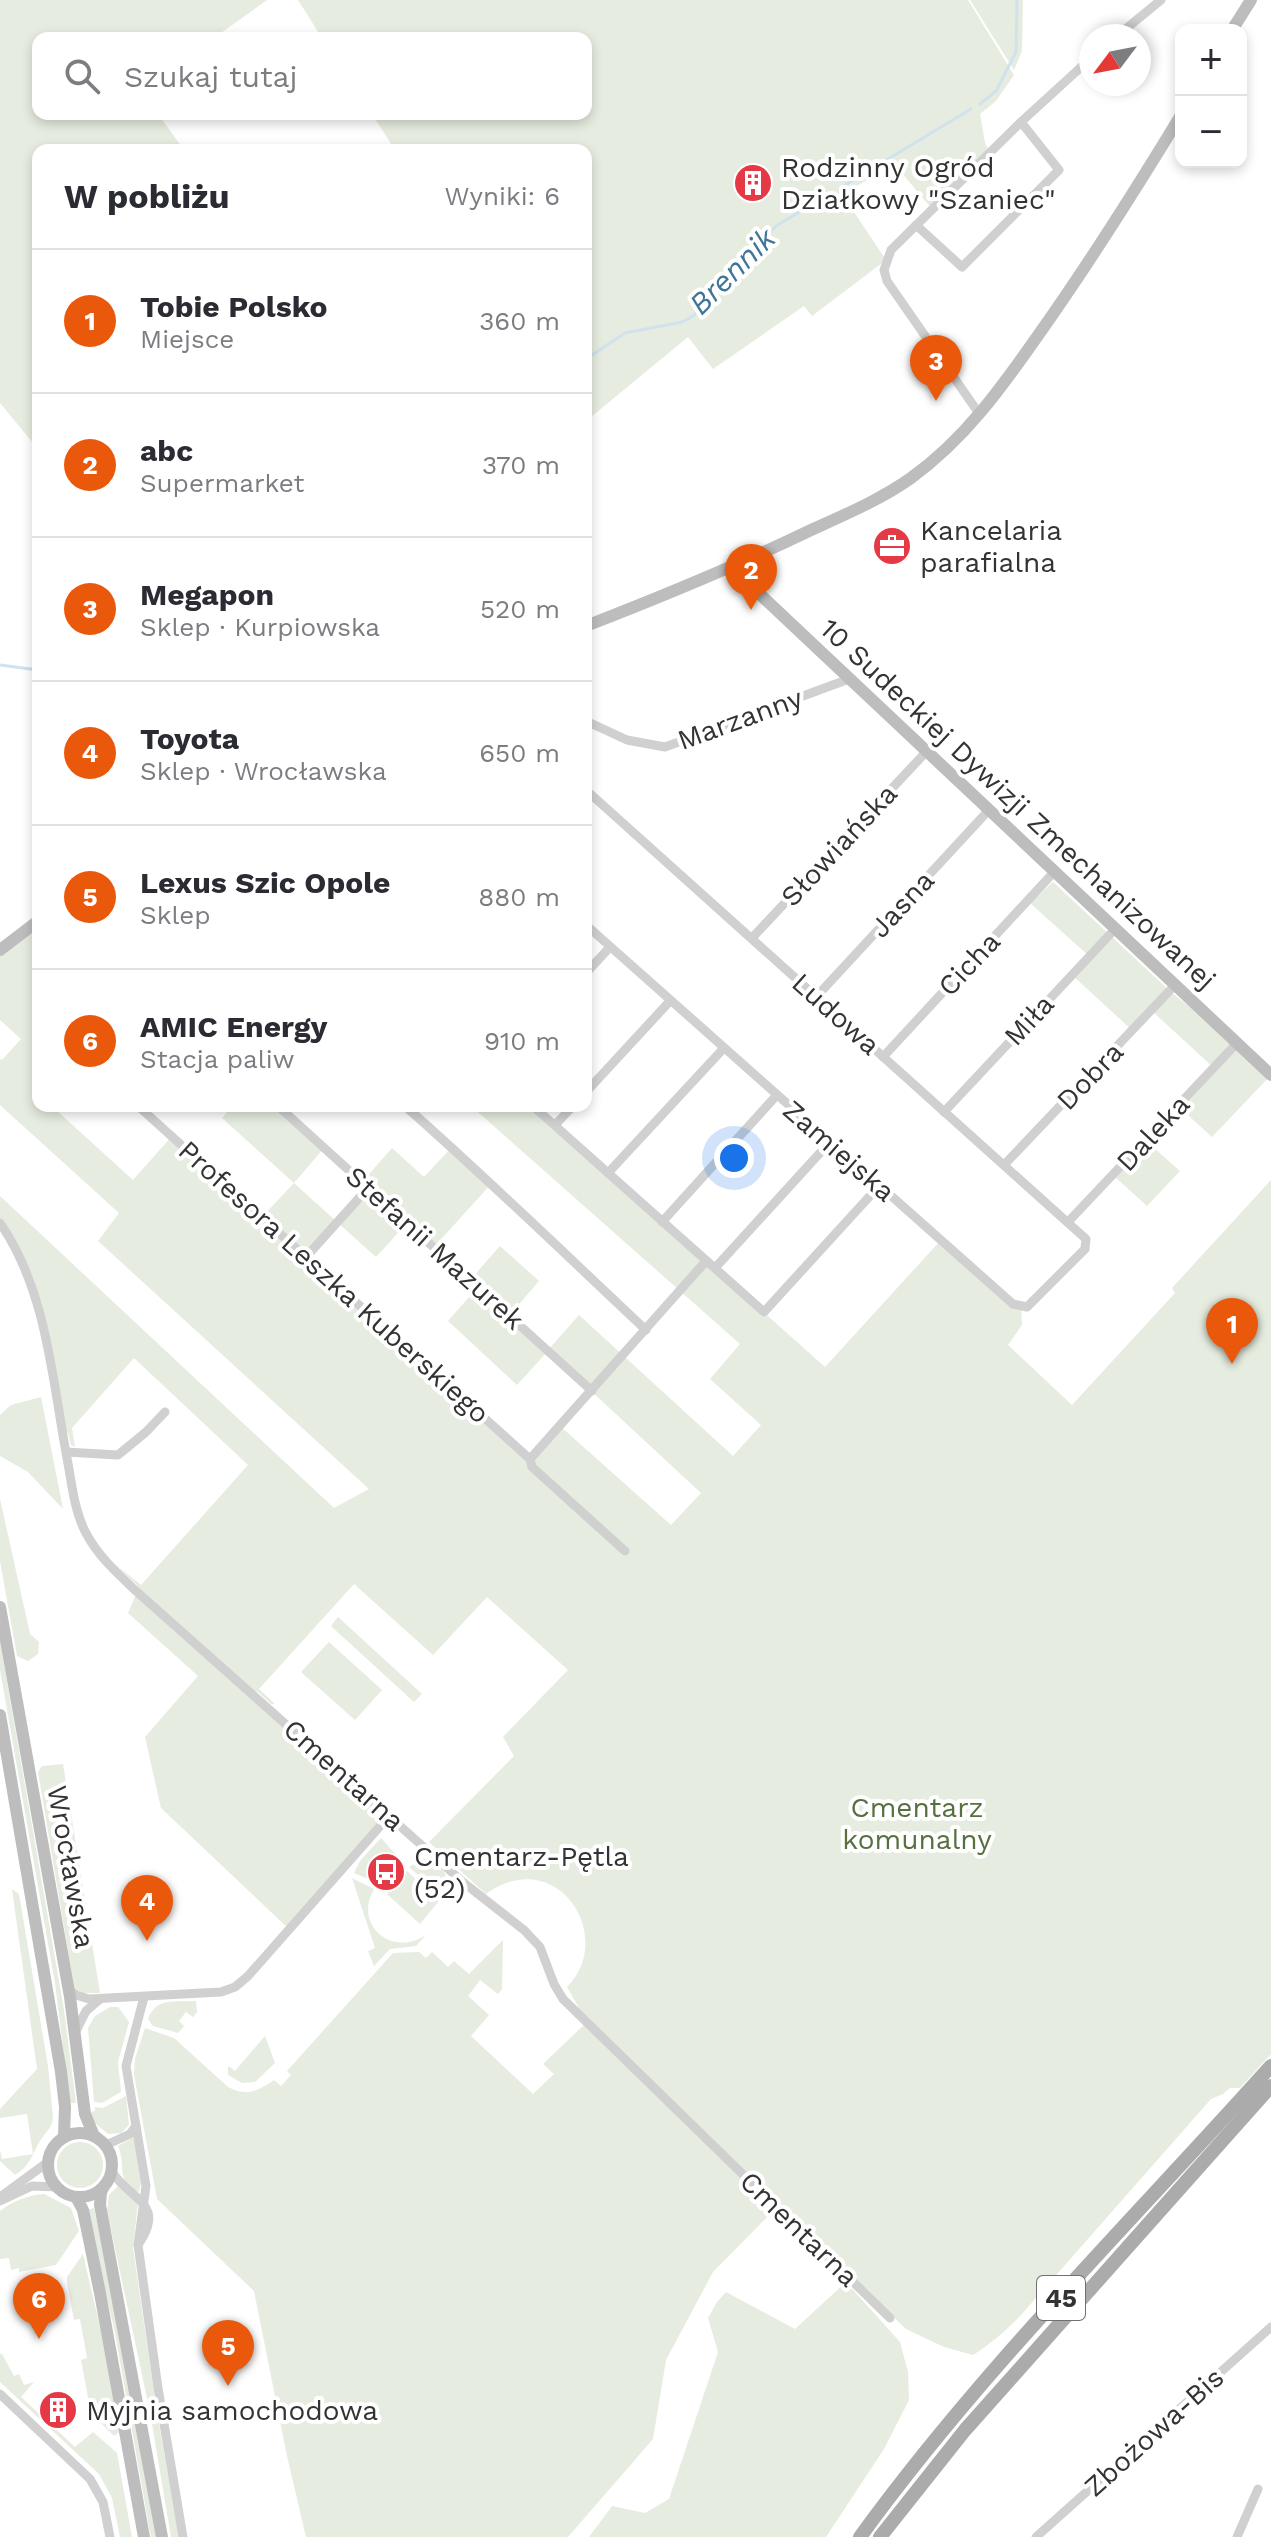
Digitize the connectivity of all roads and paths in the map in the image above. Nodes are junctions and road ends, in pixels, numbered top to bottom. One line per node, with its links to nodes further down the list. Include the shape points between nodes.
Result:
1 (1161, 0): 3 (street)
2 (1251, 0): 4 (main road)
3 (1132, 24)
4 (1236, 24)
5 (1079, 69): 6 (street)
6 (1021, 122): 8 (street); 8 (street, via 1059,170 962,267)
7 (1175, 125): 9 (main road, via 1086,266)
8 (916, 225): 9 (street, via 891,250 884,270 887,281)
9 (980, 415): 10 (main road, via 900,485)
10 (736, 565): 11 (main road); 12 (main road, 10 Sudeckiej Dywizji Zmechanizowanej, via 751,586)
11 (592, 624)
12 (849, 679): 13 (street, Marzanny, via 665,747 627,740); 14 (main road, 10 Sudeckiej Dywizji Zmechanizowanej)
13 (592, 724)
14 (926, 752): 16 (main road, 10 Sudeckiej Dywizji Zmechanizowanej); 21 (street, Słowiańska)
15 (592, 795): 21 (street, Ludowa)
16 (988, 811): 17 (main road, 10 Sudeckiej Dywizji Zmechanizowanej); 26 (street, Jasna)
17 (1054, 872): 19 (main road, 10 Sudeckiej Dywizji Zmechanizowanej); 30 (street, Cicha)
18 (32, 926): 23 (main road)
19 (1115, 929): 25 (main road, 10 Sudeckiej Dywizji Zmechanizowanej); 39 (street, Miła)
20 (592, 930): 22 (street, Zamiejska)
21 (752, 938): 26 (street, Ludowa)
22 (610, 947): 24 (street); 27 (street, Zamiejska)
23 (0, 950)
24 (592, 966)
25 (1175, 985): 28 (main road, 10 Sudeckiej Dywizji Zmechanizowanej); 42 (street, Dobra)
26 (816, 997): 30 (street, Ludowa)
27 (670, 1001): 29 (street, Zamiejska); 32 (street)
28 (1237, 1043): 31 (main road, 10 Sudeckiej Dywizji Zmechanizowanej); 47 (street, Daleka)
29 (723, 1049): 33 (street, Zamiejska); 43 (street)
30 (883, 1057): 39 (street, Ludowa)
31 (1271, 1075)
32 (592, 1086)
33 (776, 1096): 41 (street, Zamiejska); 46 (street)
34 (145, 1112): 50 (street, Profesora Leszka Kuberskiego)
35 (285, 1112): 45 (street, Stefanii Mazurek)
36 (412, 1112): 52 (street)
37 (540, 1112): 40 (street)
38 (567, 1112): 40 (street)
39 (944, 1112): 42 (street, Ludowa)
40 (555, 1125): 43 (street)
41 (829, 1143): 44 (street, Zamiejska); 51 (street)
42 (1004, 1165): 47 (street, Ludowa)
43 (608, 1173): 46 (street)
44 (879, 1186): 49 (street, Zamiejska, via 1021,1307 1027,1307 1085,1249); 51 (street, via 764,1312)
45 (368, 1188): 50 (street); 53 (street, Stefanii Mazurek)
46 (662, 1222): 51 (street)
47 (1068, 1222): 49 (street, Ludowa)
48 (0, 1223): 55 (street, Cmentarna, via 34,1292)
49 (1086, 1239)
50 (306, 1257): 56 (street, Profesora Leszka Kuberskiego)
51 (710, 1265): 52 (street)
52 (646, 1330): 53 (street)
53 (592, 1391): 56 (street)
54 (165, 1412): 55 (street, via 118,1455)
55 (66, 1452): 60 (street, Cmentarna, via 80,1520 103,1558)
56 (530, 1459): 57 (street, Profesora Leszka Kuberskiego, via 532,1467)
57 (625, 1551)
58 (0, 1607): 61 (main road, Wrocławska)
59 (0, 1715): 69 (main road, Wrocławska, via 59,2058)
60 (389, 1816): 62 (street, via 240,1983 221,1992); 78 (street, Cmentarna, via 534,1939 563,1999)
61 (68, 1988): 63 (street, via 82,1998); 64 (main road, Wrocławska)
62 (144, 1997): 63 (street); 67 (street, via 126,2066)
63 (100, 1999): 64 (street, via 86,2011)
64 (75, 2033): 68 (main road, Wrocławska, via 85,2114)
65 (1271, 2066): 86 (main road, 45, via 967,2403)
66 (1271, 2086): 87 (main road, 45, via 965,2430)
67 (136, 2126): 70 (street); 77 (street)
68 (94, 2136): 69 (main road); 70 (main road)
69 (64, 2137): 71 (main road)
70 (106, 2145): 72 (main road)
71 (48, 2162): 74 (main road); 76 (street)
72 (112, 2172): 73 (main road); 77 (street)
73 (104, 2186): 75 (main road); 84 (main road, via 100,2205)
74 (57, 2187): 75 (main road); 76 (street, via 32,2186)
75 (76, 2197): 83 (main road, via 98,2281)
76 (0, 2199)
77 (144, 2201): 85 (street, via 149,2222 138,2245)
78 (890, 2318)
79 (1271, 2327): 88 (street, Zbożowa-Bis)
80 (0, 2394): 82 (street, via 90,2479 103,2502)
81 (1258, 2489): 89 (street)
82 (110, 2537)
83 (144, 2537)
84 (162, 2537)
85 (183, 2537)
86 (860, 2537)
87 (880, 2537)
88 (1036, 2537)
89 (1237, 2537)

